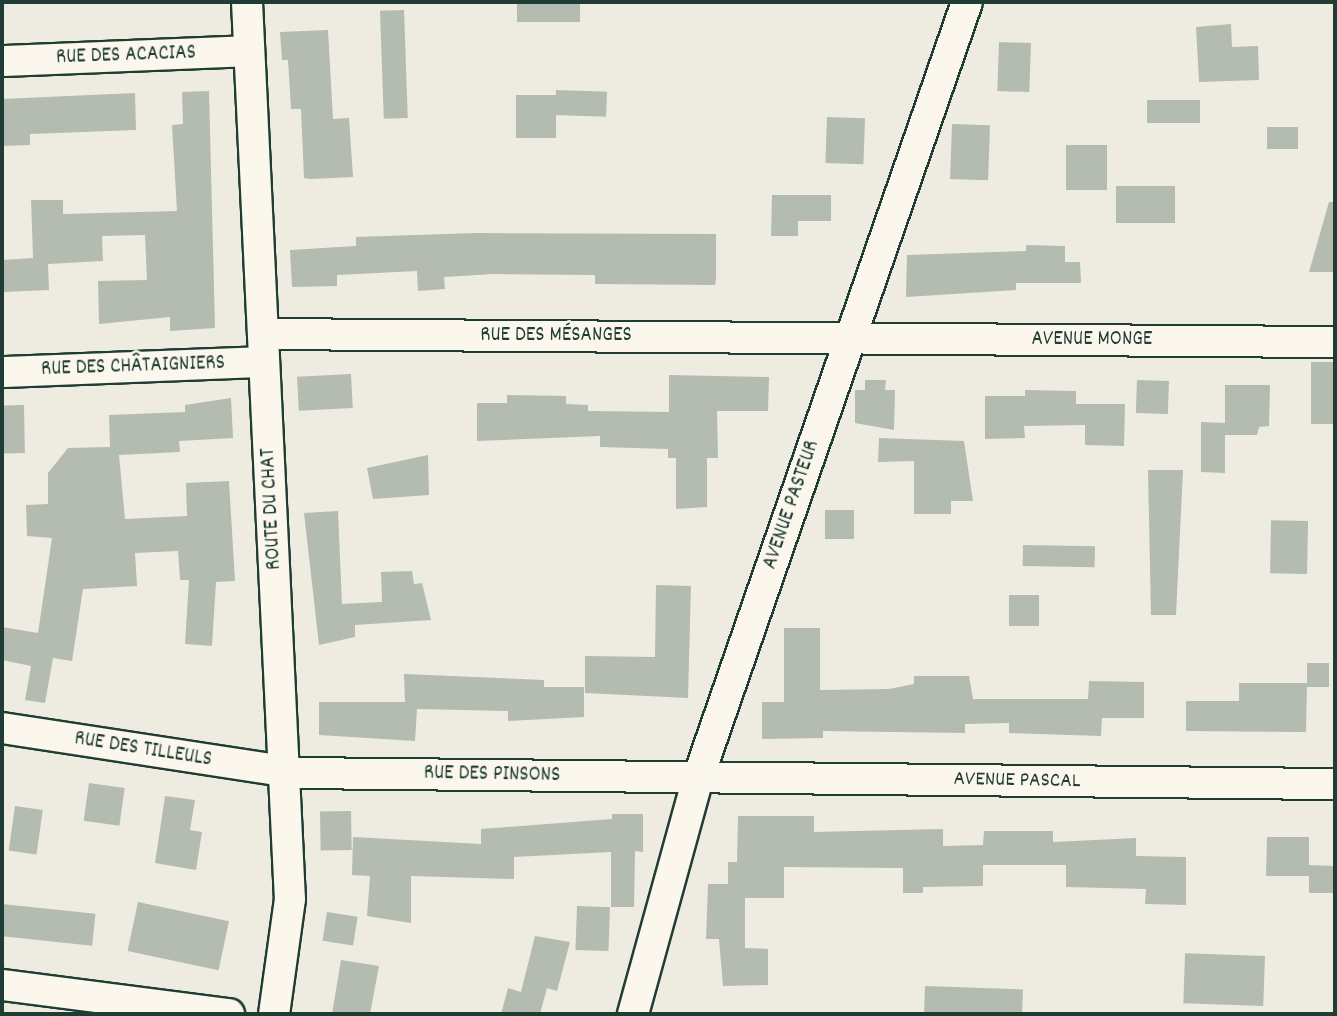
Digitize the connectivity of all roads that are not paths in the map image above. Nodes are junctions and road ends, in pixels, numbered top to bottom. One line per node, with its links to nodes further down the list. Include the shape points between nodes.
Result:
1 (247, 2): 3 (street, ROUTE DU CHAT)
2 (967, 2): 5 (street, AVENUE PASTEUR)
3 (250, 51): 4 (street, RUE DES ACACIAS); 7 (street, ROUTE DU CHAT)
4 (2, 61)
5 (849, 338): 6 (street, AVENUE MONGE); 7 (street, RUE DES MÉSANGES); 11 (street, AVENUE PASTEUR)
6 (1335, 342)
7 (263, 348): 8 (street, RUE DES CHÂTAIGNIERS); 10 (street, ROUTE DU CHAT)
8 (2, 372)
9 (2, 729): 10 (street, RUE DES TILLEULS)
10 (285, 772): 11 (street, RUE DES PINSONS); 15 (street, ROUTE DU CHAT, via 290,899)
11 (698, 778): 12 (street, AVENUE PASCAL); 16 (street, AVENUE PASTEUR)
12 (1335, 784)
13 (2, 985): 14 (street)
14 (229, 1014)
15 (274, 1014)
16 (633, 1014)

